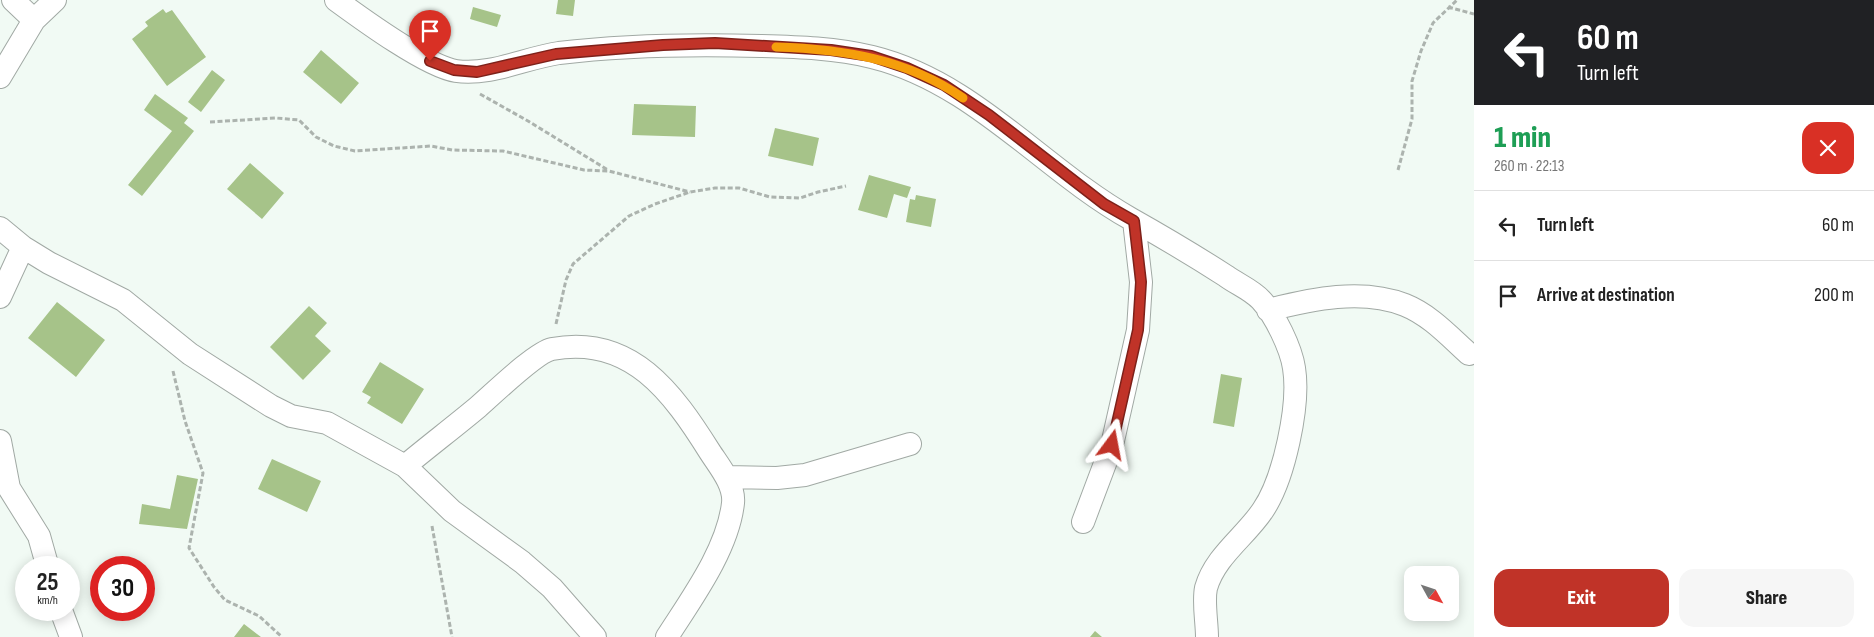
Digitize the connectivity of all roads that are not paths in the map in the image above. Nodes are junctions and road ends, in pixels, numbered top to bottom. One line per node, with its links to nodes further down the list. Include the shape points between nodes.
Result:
1 (13, 0): 4 (street)
2 (55, 0): 4 (street)
3 (336, 0): 6 (street, via 430,61 454,70 477,72 556,54 715,43 871,56 944,85 989,115 1104,204)
4 (34, 20): 5 (street)
5 (0, 77)
6 (1134, 221): 10 (street, via 1260,298); 16 (street, via 1141,282 1138,330 1112,445)
7 (0, 228): 8 (street)
8 (23, 248): 9 (street); 14 (street, via 123,300 190,354 270,406 291,416 327,423)
9 (0, 297)
10 (1268, 310): 11 (street, via 1302,301 1378,297 1406,305 1434,323); 22 (street, via 1277,321 1294,368 1294,413 1281,469 1265,508 1216,566 1206,590)
11 (1469, 354)
12 (0, 441): 17 (street, via 9,488 39,536)
13 (910, 444): 15 (street, via 805,475)
14 (413, 474): 15 (street, via 519,370 550,349 601,348 634,363 667,390); 20 (street, via 452,511 552,588)
15 (727, 477): 21 (street, via 734,500 727,534)
16 (1083, 522)
17 (45, 556)
18 (65, 621): 19 (street)
19 (71, 637)
20 (595, 637)
21 (668, 637)
22 (1207, 637)

